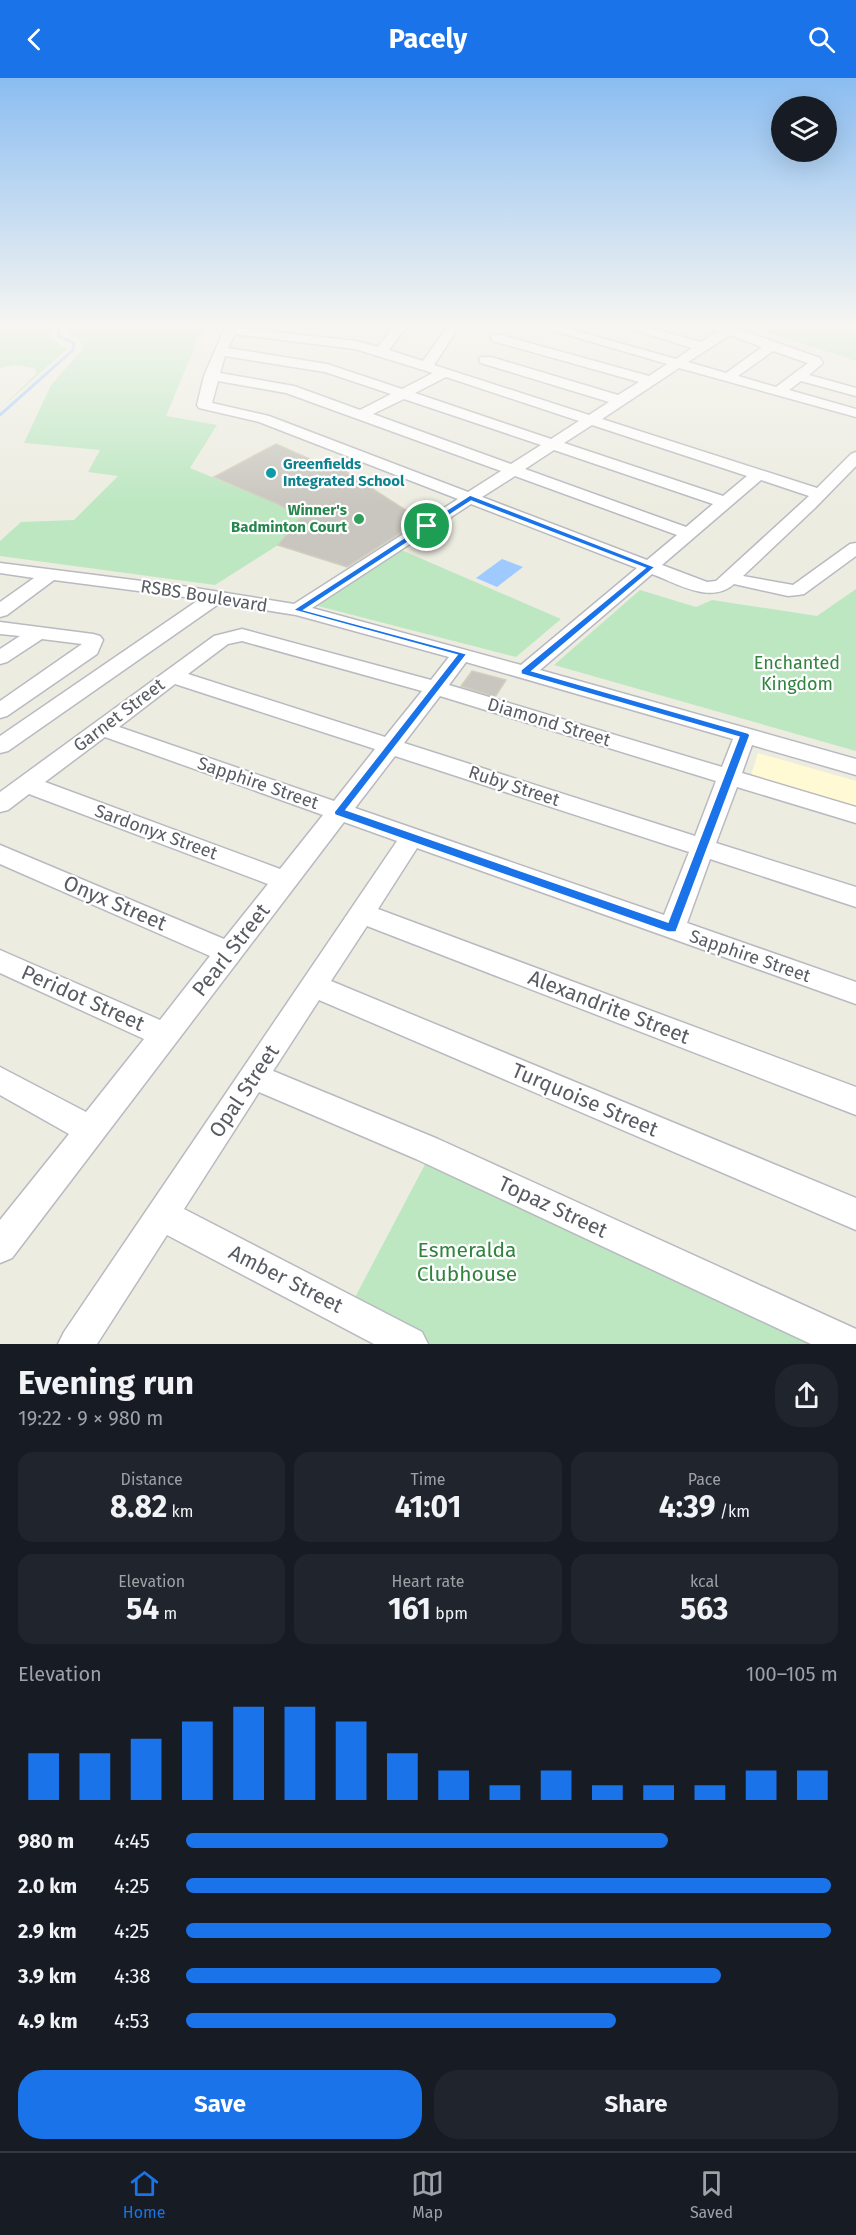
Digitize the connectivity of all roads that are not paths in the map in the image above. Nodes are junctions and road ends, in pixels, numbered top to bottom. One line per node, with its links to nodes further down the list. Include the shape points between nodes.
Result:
1 (209, 386): 23 (street, via 205,407 264,419)
2 (272, 386): 16 (street)
3 (380, 386): 13 (street)
4 (419, 386): 13 (street)
5 (488, 386): 17 (street)
6 (573, 386): 14 (street)
7 (644, 386): 14 (street)
8 (757, 386): 11 (street)
9 (786, 386): 11 (street)
10 (835, 386): 12 (street)
11 (778, 392): 15 (street)
12 (856, 392)
13 (404, 394): 16 (street); 18 (street)
14 (622, 401): 17 (street)
15 (856, 413)
16 (361, 415): 20 (street)
17 (591, 420): 18 (street); 21 (street)
18 (555, 444): 20 (street); 24 (street)
19 (856, 457): 22 (street)
20 (514, 470): 23 (street); 25 (street)
21 (759, 474): 22 (street); 24 (street)
22 (819, 494): 30 (street)
23 (470, 498): 27 (street); 33 (street)
24 (726, 503): 25 (street)
25 (690, 534): 27 (street)
26 (856, 548): 30 (street, via 798,590)
27 (651, 567): 30 (street, via 705,588 721,586); 39 (street)
28 (0, 568): 29 (street, RSBS Boulevard)
29 (50, 575): 31 (street, RSBS Boulevard); 32 (street)
30 (730, 578)
31 (216, 597): 33 (street, RSBS Boulevard); 46 (street, via 143,655 115,667)
32 (6, 607)
33 (297, 610): 37 (street, RSBS Boulevard)
34 (0, 628): 35 (street)
35 (39, 633): 38 (street); 42 (street, via 93,640 93,645)
36 (242, 635): 40 (street, Garnet Street, via 221,640); 41 (street, Diamond Street)
37 (462, 654): 39 (street, RSBS Boulevard); 41 (street, Pearl Street)
38 (0, 658)
39 (525, 672): 44 (street, RSBS Boulevard)
40 (172, 676): 43 (street, Garnet Street); 45 (street, Ruby Street)
41 (436, 688): 45 (street, Pearl Street); 48 (street, Diamond Street)
42 (0, 711)
43 (101, 728): 49 (street, Garnet Street); 51 (street, Sapphire Street)
44 (745, 735): 47 (street, RSBS Boulevard); 48 (street)
45 (390, 746): 51 (street, Pearl Street); 54 (street, Ruby Street)
46 (0, 747)
47 (856, 767)
48 (729, 777): 52 (street, Diamond Street); 54 (street)
49 (26, 784): 50 (street, Garnet Street); 56 (street, Sardonyx Street)
50 (0, 804)
51 (339, 812): 53 (street, Sapphire Street); 56 (street, Pearl Street)
52 (856, 815)
53 (412, 837): 58 (street, Opal Street); 59 (street, Sapphire Street)
54 (702, 848): 57 (street, Ruby Street); 59 (street)
55 (0, 854): 60 (street, Onyx Street)
56 (285, 881): 60 (street, Pearl Street)
57 (856, 897)
58 (362, 913): 62 (street, Opal Street); 67 (street, Alexandrite Street)
59 (672, 928): 63 (street, Sapphire Street)
60 (229, 952): 64 (street, Pearl Street)
61 (0, 961): 64 (street, Peridot Street)
62 (314, 986): 65 (street, Opal Street); 69 (street, Turquoise Street)
63 (856, 993)
64 (165, 1035): 68 (street, Pearl Street)
65 (254, 1076): 70 (street, Opal Street); 75 (street, Topaz Street, via 427,1149)
66 (0, 1080): 68 (street)
67 (856, 1101)
68 (91, 1130): 71 (street, Pearl Street)
69 (856, 1214)
70 (162, 1215): 73 (street, Opal Street); 74 (street, Amber Street)
71 (3, 1236)
72 (856, 1325): 75 (street)
73 (82, 1342)
74 (410, 1344)
75 (851, 1344)

